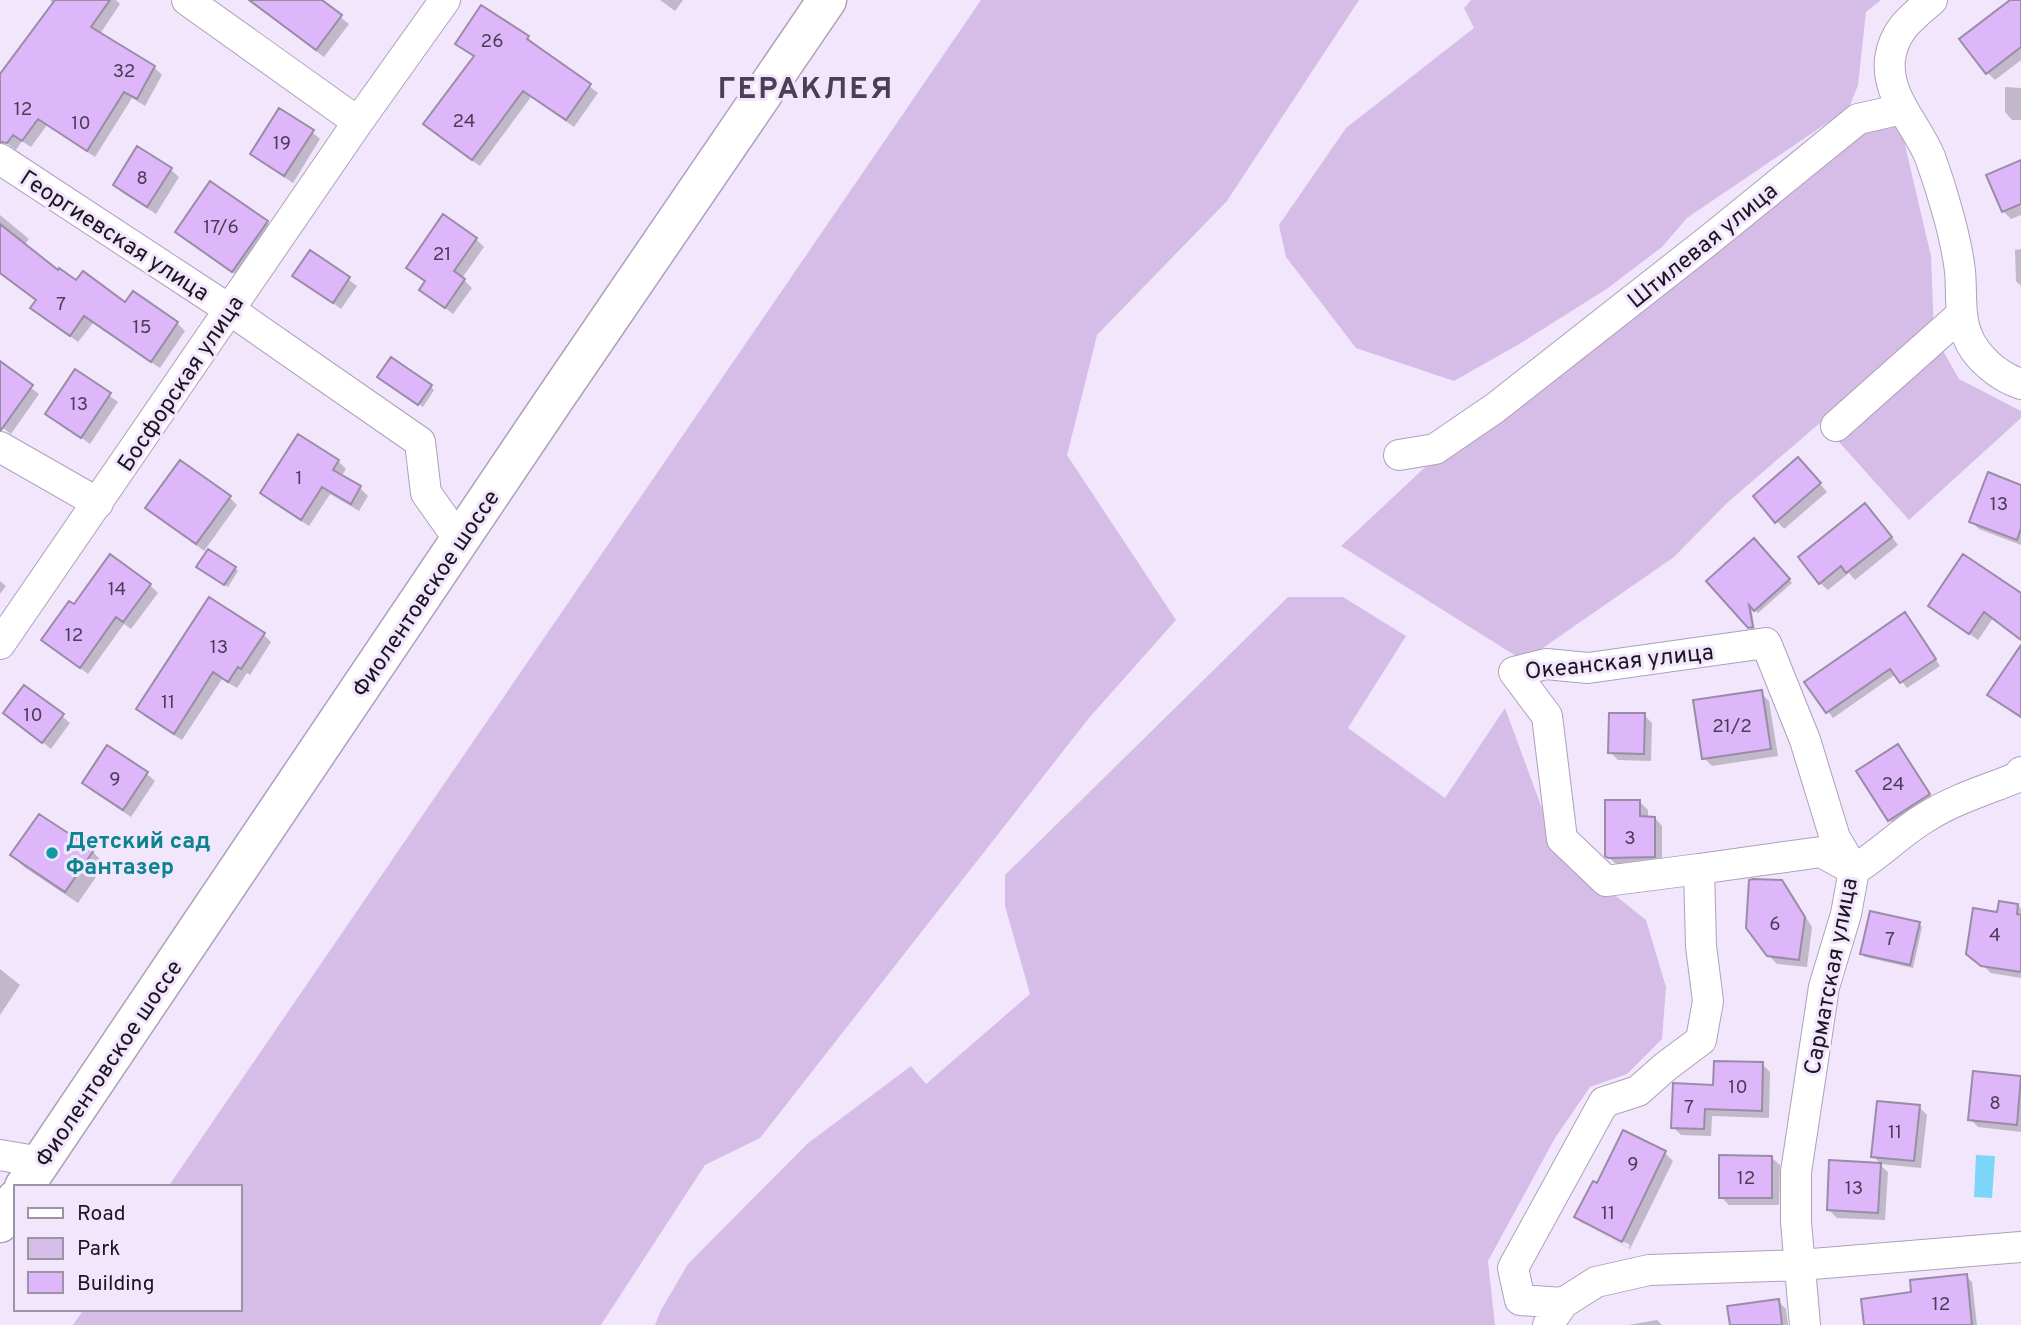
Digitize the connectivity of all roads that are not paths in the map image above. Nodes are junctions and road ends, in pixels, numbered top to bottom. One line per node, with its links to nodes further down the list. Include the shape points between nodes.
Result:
1 (187, 0): 6 (street)
2 (445, 0): 6 (street, Босфорская улица)
3 (827, 0): 15 (main road, Фиолентовское шоссе)
4 (1932, 0): 5 (street, via 1895,37 1890,62)
5 (1902, 109): 9 (street, via 1929,155 1943,196 1960,269); 13 (street, Штилевая улица, via 1858,119 1494,408 1435,449)
6 (358, 122): 8 (street, Босфорская улица)
7 (0, 159): 8 (street, Георгиевская улица)
8 (230, 310): 14 (street, Босфорская улица); 15 (street, Георгиевская улица, via 420,442 426,493)
9 (1962, 314): 10 (street, via 1967,336 1985,362); 11 (street)
10 (2021, 384)
11 (1836, 426)
12 (0, 447): 14 (street)
13 (1399, 455)
14 (98, 503): 17 (street, Босфорская улица)
15 (460, 541): 22 (main road, Фиолентовское шоссе)
16 (1766, 643): 19 (street, Океанская улица, via 1588,668 1545,664 1514,672 1547,716 1562,839 1606,881); 20 (street, Сарматская улица, via 1805,740 1835,838)
17 (0, 644)
18 (2020, 778): 20 (street, via 1930,814)
19 (1699, 869): 20 (street, via 1821,852); 27 (street, via 1708,1001 1701,1040 1638,1091 1604,1102 1513,1268 1520,1300)
20 (1854, 870): 26 (street, Сарматская улица, via 1824,987 1796,1172)
21 (0, 1155): 22 (street)
22 (32, 1175)
23 (14, 1202): 24 (main road)
24 (0, 1223)
25 (2021, 1247): 26 (street)
26 (1800, 1265): 27 (street, via 1649,1270 1596,1282); 28 (street, Сарматская улица)
27 (1556, 1314)
28 (1804, 1325)

